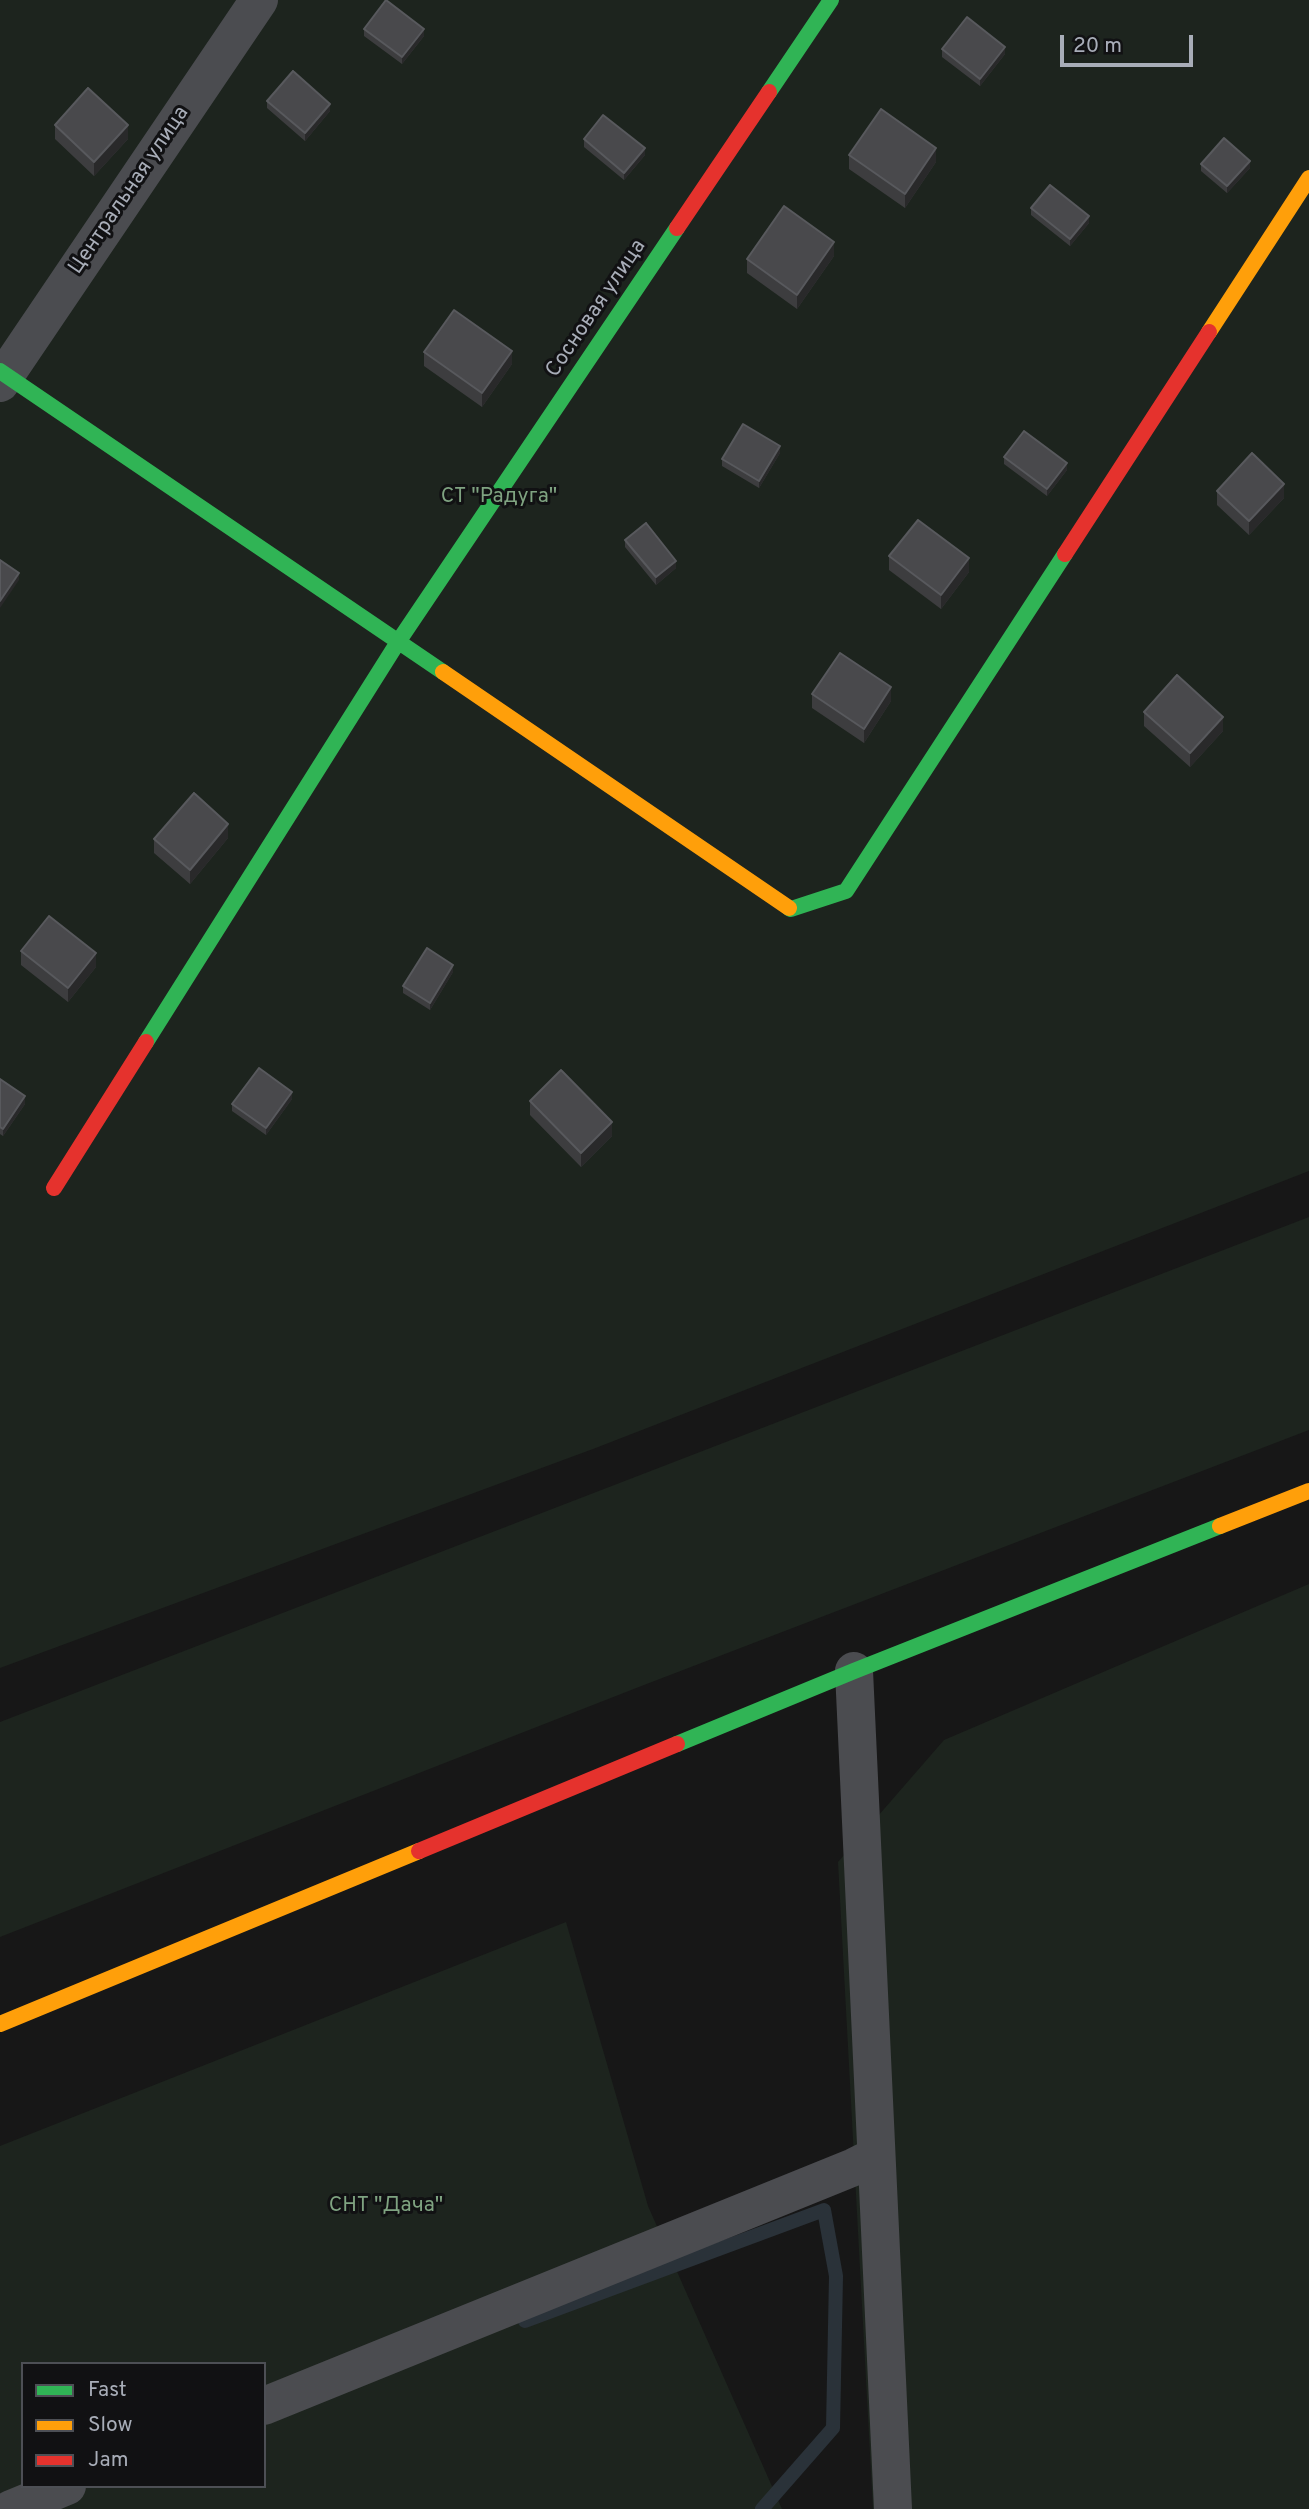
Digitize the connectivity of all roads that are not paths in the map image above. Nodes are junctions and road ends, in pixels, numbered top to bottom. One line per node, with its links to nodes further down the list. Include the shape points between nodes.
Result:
1 (259, 0): 4 (street, Центральная улица)
2 (831, 0): 5 (street, Сосновая улица)
3 (1309, 178): 5 (street, via 846,891 791,909)
4 (2, 376): 5 (street)
5 (398, 642): 6 (street, Сосновая улица)
6 (54, 1188)
7 (1309, 1491): 8 (street)
8 (854, 1671): 9 (street); 10 (street)
9 (0, 2024)
10 (876, 2155): 11 (street); 14 (street)
11 (266, 2405)
12 (62, 2488): 13 (street)
13 (11, 2509)
14 (893, 2509)

